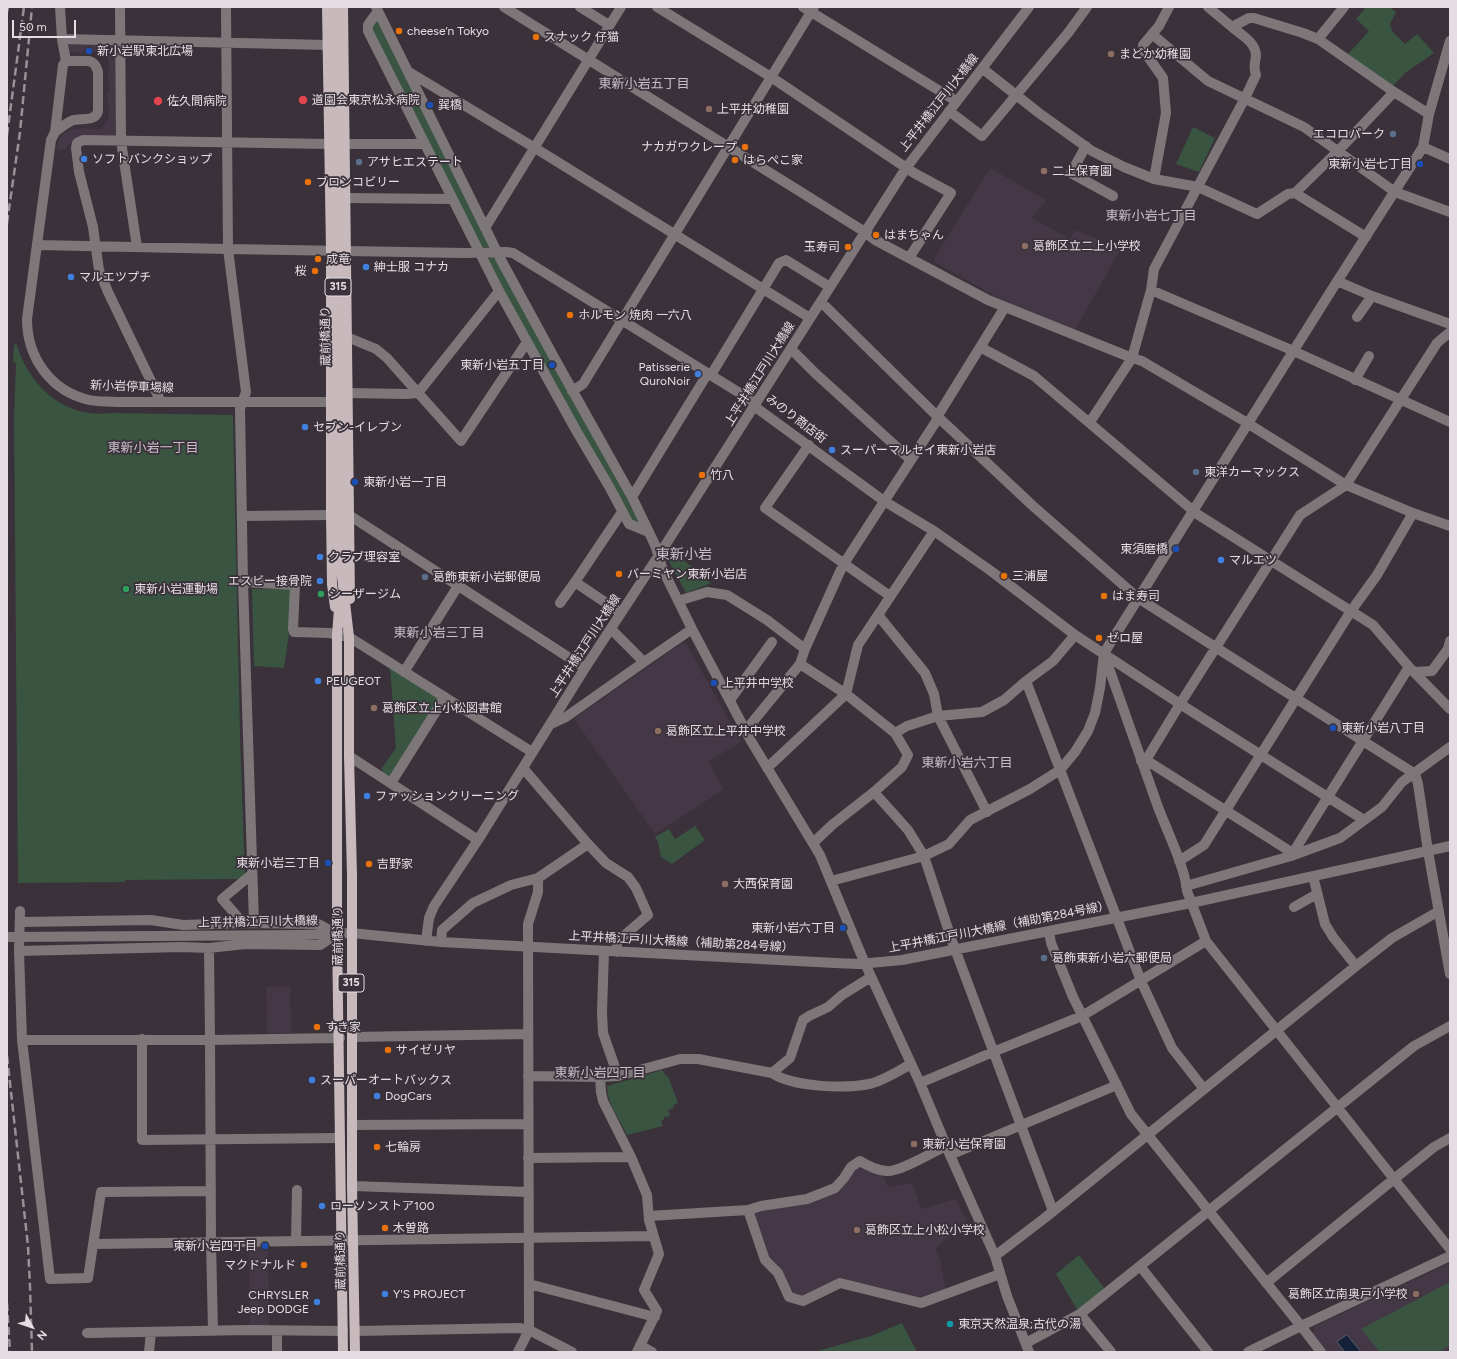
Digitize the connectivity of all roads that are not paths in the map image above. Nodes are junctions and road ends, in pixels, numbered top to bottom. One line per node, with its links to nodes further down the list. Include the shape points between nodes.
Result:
1 (60, 7): 21 (street)
2 (120, 7): 23 (street)
3 (226, 7): 24 (street)
4 (327, 7): 26 (main road)
5 (335, 7): 127 (main road, 蔵前橋通り / 315, bridge)
6 (343, 7): 44 (main road)
7 (504, 7): 27 (street)
8 (580, 7): 18 (street)
9 (621, 7): 18 (street)
10 (656, 7): 31 (street)
11 (1030, 7): 29 (street, 上平井橋江戸川大橋線)
12 (1087, 7): 33 (street)
13 (1169, 7): 20 (street)
14 (1208, 7): 19 (street)
15 (1344, 7): 22 (street)
16 (377, 9): 30 (street); 45 (street, via 368,25 368,31)
17 (810, 9): 31 (street); 35 (street)
18 (609, 25): 27 (street)
19 (1232, 27): 22 (street, via 1254,18); 34 (street, via 1251,42 1256,54 1256,75)
20 (1152, 34): 34 (street, via 1208,81); 53 (street, via 1143,45 1144,51 1163,78 1166,113)
21 (62, 39): 23 (street); 28 (street)
22 (1318, 39): 32 (street)
23 (120, 41): 24 (street); 41 (street)
24 (226, 42): 26 (street); 42 (street)
25 (1450, 42): 38 (street)
26 (328, 44): 43 (main road)
27 (588, 59): 46 (street); 49 (street)
28 (66, 62): 36 (street, 新小岩停車場線, via 63,65); 39 (street, via 92,62 98,72 97,114 94,118)
29 (983, 69): 33 (street); 35 (street, 上平井橋江戸川大橋線)
30 (409, 72): 49 (street); 61 (street)
31 (771, 78): 46 (street); 52 (street)
32 (1394, 92): 38 (street); 50 (street)
33 (1016, 95): 37 (street, via 982,136); 47 (street)
34 (1245, 98): 50 (street, via 1304,127); 54 (street)
35 (956, 101): 37 (street, 上平井橋江戸川大橋線)
36 (58, 109): 39 (street); 40 (street, 新小岩停車場線)
37 (949, 112): 52 (street, 上平井橋江戸川大橋線)
38 (1429, 114): 48 (street)
39 (72, 121): 40 (street)
40 (55, 132): 65 (street, 新小岩停車場線, via 51,140)
41 (121, 141): 42 (street); 66 (street, via 83,140 77,143 79,172 93,227); 67 (street)
42 (226, 144): 43 (street); 68 (street)
43 (329, 144): 69 (main road)
44 (344, 144): 45 (street); 58 (main road)
45 (425, 144): 59 (street)
46 (728, 146): 62 (street); 63 (street)
47 (1086, 146): 53 (street, via 1124,167); 57 (street, via 1071,173)
48 (1423, 147): 51 (street); 55 (street)
49 (535, 148): 61 (street); 63 (street)
50 (1338, 151): 55 (street); 56 (street)
51 (1450, 159)
52 (906, 168): 62 (street, 上平井橋江戸川大橋線); 73 (street, via 951,193)
53 (1154, 179): 54 (street)
54 (1198, 187): 56 (street, via 1257,214 1288,194); 77 (street, via 1154,269)
55 (1395, 192): 60 (street); 64 (street)
56 (1295, 193): 64 (street)
57 (1113, 196)
58 (345, 198): 59 (street); 70 (main road)
59 (452, 199): 71 (street)
60 (1450, 212)
61 (484, 228): 72 (street)
62 (865, 232): 73 (street); 75 (street, 上平井橋江戸川大橋線)
63 (675, 235): 76 (street); 84 (street)
64 (1366, 237): 74 (street)
65 (37, 246): 66 (street, みのり商店街); 100 (street, 新小岩停車場線, via 27,325 32,348 44,372 65,390 91,400)
66 (95, 247): 67 (street, みのり商店街); 100 (street, via 99,270 108,292)
67 (137, 248): 68 (street, みのり商店街)
68 (228, 249): 69 (street, みのり商店街); 101 (street, via 246,392)
69 (331, 251): 70 (street, みのり商店街); 102 (main road)
70 (345, 251): 71 (street, みのり商店街); 87 (main road)
71 (480, 252): 72 (street, みのり商店街); 78 (street)
72 (497, 252): 84 (street, みのり商店街, via 513,253); 97 (street)
73 (909, 258): 81 (street)
74 (1337, 281): 79 (street); 91 (street)
75 (830, 288): 76 (street, via 786,260 779,263); 80 (street, 上平井橋江戸川大橋線)
76 (763, 289): 83 (street); 94 (street)
77 (1151, 290): 91 (street); 93 (street)
78 (500, 291): 88 (street); 96 (street)
79 (1372, 296): 82 (street); 85 (street)
80 (821, 302): 83 (street, 上平井橋江戸川大橋線); 104 (street)
81 (1005, 307): 89 (street); 93 (street)
82 (1357, 317)
83 (810, 318): 90 (street, 上平井橋江戸川大橋線)
84 (622, 320): 94 (street, みのり商店街); 97 (street, via 583,384)
85 (1450, 324)
86 (1450, 332): 99 (street, via 1437,343)
87 (347, 337): 96 (street, via 381,352); 98 (main road)
88 (527, 342): 96 (street, via 461,441); 116 (street)
89 (980, 346): 104 (street); 105 (street, via 1034,376)
90 (791, 349): 103 (street, 上平井橋江戸川大橋線); 111 (street)
91 (1293, 351): 95 (street); 107 (street)
92 (1369, 356): 95 (street)
93 (1132, 358): 105 (street); 107 (street, via 1142,361)
94 (709, 374): 103 (street, みのり商店街); 113 (street)
95 (1355, 380): 99 (street)
96 (418, 392): 98 (street, 新小岩停車場線)
97 (572, 392): 113 (street)
98 (348, 398): 102 (street, 新小岩停車場線); 109 (main road)
99 (1400, 400): 106 (street); 112 (street)
100 (161, 402): 101 (street, 新小岩停車場線)
101 (242, 402): 102 (street, 新小岩停車場線); 119 (street)
102 (330, 402): 108 (main road)
103 (755, 405): 110 (street, みのり商店街); 124 (street, 上平井橋江戸川大橋線)
104 (938, 418): 111 (street); 132 (street)
105 (1090, 422): 115 (street)
106 (1450, 422)
107 (1248, 424): 112 (street); 115 (street)
108 (330, 425): 109 (main road, via 340,420); 118 (main road)
109 (348, 428): 120 (main road)
110 (809, 445): 114 (street, みのり商店街); 126 (street, via 765,508)
111 (911, 460): 114 (street)
112 (1346, 484): 117 (street); 125 (street, via 1300,515)
113 (632, 497): 123 (street)
114 (884, 501): 122 (street, みのり商店街); 126 (street)
115 (1193, 510): 125 (street); 132 (street)
116 (622, 512): 123 (street, via 629,524); 129 (street)
117 (1413, 513): 121 (street); 135 (street, via 1377,575)
118 (331, 515): 119 (street); 140 (main road, via 332,584)
119 (242, 516): 128 (street)
120 (349, 516): 130 (street); 142 (main road)
121 (1450, 526)
122 (934, 531): 131 (street); 141 (street, みのり商店街)
123 (650, 532): 124 (street)
124 (659, 556): 133 (street); 136 (street, 上平井橋江戸川大橋線)
125 (1270, 560): 135 (street); 145 (street)
126 (843, 565): 131 (street); 146 (street)
127 (341, 568): 140 (main road, 蔵前橋通り / 315); 142 (main road, 蔵前橋通り / 315)
128 (243, 582): 140 (street, via 295,585 294,632); 188 (street)
129 (575, 582): 134 (street); 136 (street)
130 (458, 586): 150 (street); 152 (street)
131 (890, 596): 137 (street)
132 (1138, 598): 145 (street); 147 (street)
133 (678, 601): 138 (street); 146 (street, via 707,592 727,595 767,620)
134 (560, 603)
135 (1351, 611): 151 (street, via 1373,625); 156 (street)
136 (622, 613): 139 (street, 上平井橋江戸川大橋線)
137 (878, 614): 154 (street, via 858,645); 160 (street, via 925,673 934,694)
138 (692, 629): 148 (street); 157 (street)
139 (612, 630): 148 (street); 150 (street, 上平井橋江戸川大橋線)
140 (337, 635): 142 (street); 205 (main road, 蔵前橋通り / 315)
141 (1075, 635): 147 (street, みのり商店街); 153 (street, via 1053,661)
142 (349, 637): 152 (street); 168 (main road, 蔵前橋通り / 315)
143 (1450, 641): 151 (street, via 1448,649 1432,671)
144 (772, 642): 157 (street)
145 (1216, 647): 156 (street); 158 (street)
146 (805, 650): 149 (street)
147 (1104, 653): 158 (street, みのり商店街); 169 (street); 172 (street, via 1095,713 1088,731)
148 (644, 662): 161 (street, via 566,717)
149 (800, 664): 154 (street); 162 (street)
150 (585, 668): 161 (street, 上平井橋江戸川大橋線)
151 (1412, 670): 159 (street); 164 (street)
152 (404, 672): 155 (street)
153 (1026, 681): 160 (street, via 1004,700 982,712); 172 (street)
154 (846, 694): 163 (street); 171 (street)
155 (445, 697): 166 (street); 174 (street)
156 (1297, 698): 164 (street); 167 (street)
157 (730, 700): 162 (street)
158 (1180, 704): 167 (street, みのり商店街); 169 (street)
159 (1450, 709)
160 (938, 716): 163 (street, via 907,726); 178 (street)
161 (551, 724): 166 (street, 上平井橋江戸川大橋線)
162 (746, 730): 171 (street)
163 (895, 733): 175 (street, via 908,754 902,766)
164 (1363, 740): 173 (street); 176 (street)
165 (1450, 747): 173 (street)
166 (532, 752): 170 (street, 上平井橋江戸川大橋線)
167 (1261, 754): 176 (street, みのり商店街); 177 (street)
168 (349, 756): 174 (street); 204 (main road, 蔵前橋通り / 315)
169 (1144, 761): 177 (street); 187 (street)
170 (523, 768): 180 (street, 上平井橋江戸川大橋線); 182 (street)
171 (767, 768): 181 (street)
172 (1060, 770): 178 (street); 198 (street)
173 (1415, 774): 179 (street, via 1402,782 1382,807); 184 (street)
174 (391, 784): 180 (street)
175 (874, 792): 181 (street); 185 (street, via 908,830)
176 (1327, 796): 179 (street, みのり商店街); 186 (street)
177 (1226, 810): 186 (street, via 1288,850); 187 (street, via 1204,845)
178 (987, 812): 185 (street, via 970,820 949,844)
179 (1364, 820): 186 (street, via 1340,838)
180 (478, 840): 207 (street, 上平井橋江戸川大橋線, via 434,906 428,918)
181 (813, 843): 191 (street)
182 (588, 844): 190 (street); 216 (street, via 606,862 628,877 648,915 617,942)
183 (1450, 846): 184 (street, 上平井橋江戸川大橋線（補助第284号線）)
184 (1428, 851): 189 (street, 上平井橋江戸川大橋線（補助第284号線）); 197 (street)
185 (924, 856): 191 (street); 213 (street)
186 (1291, 856): 192 (street)
187 (1179, 861): 192 (street)
188 (252, 874): 200 (street, via 222,899); 201 (street)
189 (1313, 876): 193 (street); 194 (street, 上平井橋江戸川大橋線（補助第284号線）)
190 (538, 878): 209 (street, via 511,885 473,903 442,930); 210 (street, via 538,892 528,924)
191 (831, 881): 217 (street)
192 (1186, 886): 194 (street)
193 (1317, 894): 195 (street); 218 (street, via 1325,924)
194 (1192, 903): 198 (street, 上平井橋江戸川大橋線（補助第284号線）); 208 (street)
195 (1294, 907)
196 (20, 911): 199 (street)
197 (1439, 911): 218 (street, via 1392,938); 219 (street)
198 (1116, 918): 203 (street, 上平井橋江戸川大橋線（補助第284号線）); 221 (street)
199 (20, 922): 202 (street, via 151,920); 214 (street)
200 (243, 923): 201 (street); 202 (street)
201 (254, 923): 205 (street, via 318,924)
202 (183, 925): 211 (street)
203 (1048, 931): 213 (street, 上平井橋江戸川大橋線（補助第284号線）); 222 (street)
204 (351, 933): 205 (street, 上平井橋江戸川大橋線); 207 (street, 上平井橋江戸川大橋線); 226 (main road, 蔵前橋通り / 315)
205 (337, 934): 206 (street, 上平井橋江戸川大橋線, bridge); 212 (street, via 320,945 245,944); 227 (main road, 蔵前橋通り / 315)
206 (7, 937)
207 (426, 941): 209 (street, 上平井橋江戸川大橋線（補助第284号線）)
208 (1206, 941): 221 (street); 224 (street)
209 (441, 942): 210 (street, 上平井橋江戸川大橋線（補助第284号線）)
210 (527, 946): 215 (street, 上平井橋江戸川大橋線（補助第284号線）); 225 (street)
211 (182, 947): 212 (street); 214 (street)
212 (209, 948): 230 (street)
213 (956, 950): 217 (street, 上平井橋江戸川大橋線（補助第284号線）, via 902,960); 231 (street)
214 (19, 951): 229 (street)
215 (604, 951): 216 (street, 上平井橋江戸川大橋線（補助第284号線）); 235 (street, via 603,1033)
216 (617, 952): 217 (street, 上平井橋江戸川大橋線（補助第284号線）)
217 (865, 963): 220 (street)
218 (1356, 966): 224 (street)
219 (1450, 974)
220 (871, 977): 232 (street); 233 (street, via 828,1007 803,1020 790,1058)
221 (1141, 980): 222 (street); 239 (street, via 1172,1048)
222 (1082, 1016): 231 (street); 238 (street)
223 (1450, 1026): 240 (street, via 1414,1046)
224 (1277, 1031): 239 (street); 240 (street)
225 (528, 1034): 226 (street); 234 (street)
226 (352, 1037): 243 (main road, 蔵前橋通り / 315)
227 (340, 1038): 230 (street); 245 (main road, 蔵前橋通り / 315)
228 (142, 1039): 229 (street); 230 (street); 247 (street, via 142,1140)
229 (22, 1040): 266 (street, via 50,1278 88,1278)
230 (210, 1040): 247 (street)
231 (993, 1052): 237 (street); 242 (street)
232 (911, 1064): 233 (street, via 878,1081 842,1086 800,1083); 237 (street)
233 (772, 1073): 235 (street, via 698,1059 680,1059)
234 (528, 1076): 236 (street); 241 (street)
235 (618, 1076): 236 (street)
236 (600, 1077): 249 (street, via 603,1101)
237 (920, 1083): 248 (street)
238 (1117, 1085): 242 (street); 244 (street, via 1131,1114)
239 (1204, 1089): 244 (street)
240 (1338, 1108): 251 (street); 258 (street)
241 (528, 1124): 243 (street); 250 (street)
242 (1021, 1125): 248 (street); 257 (street)
243 (352, 1126): 252 (main road, 蔵前橋通り / 315)
244 (1148, 1134): 257 (street); 258 (street)
245 (340, 1138): 247 (street); 262 (main road, 蔵前橋通り / 315)
246 (1450, 1138): 251 (street, via 1434,1147)
247 (210, 1139): 253 (street)
248 (948, 1150): 256 (street, via 888,1172 876,1170 860,1161 851,1167 835,1188 807,1199); 268 (street)
249 (631, 1157): 250 (street); 259 (street, via 647,1195)
250 (528, 1158): 255 (street)
251 (1394, 1179): 267 (street); 272 (street)
252 (352, 1186): 255 (street); 263 (main road, 蔵前橋通り / 315)
253 (211, 1190): 265 (street); 266 (street, via 101,1192)
254 (297, 1190): 264 (street)
255 (528, 1192): 261 (street)
256 (748, 1210): 259 (street); 271 (street, via 765,1260 778,1273 789,1298 803,1301 840,1283 921,1303)
257 (1053, 1211): 268 (street)
258 (1209, 1211): 270 (street); 272 (street)
259 (649, 1216): 260 (street)
260 (653, 1236): 261 (street); 275 (street, via 659,1254 644,1290 657,1311)
261 (528, 1238): 263 (street); 273 (street)
262 (341, 1240): 263 (street); 264 (street); 280 (main road, 蔵前橋通り / 315)
263 (353, 1240): 281 (main road, 蔵前橋通り / 315)
264 (296, 1241): 265 (street)
265 (211, 1242): 266 (street); 279 (street)
266 (94, 1244)
267 (1450, 1249)
268 (995, 1256): 271 (street)
269 (1450, 1256): 276 (street)
270 (1140, 1266): 274 (street); 294 (street)
271 (1000, 1274): 284 (street)
272 (1266, 1283): 276 (street)
273 (529, 1284): 275 (street); 278 (street)
274 (1080, 1314): 284 (street); 293 (street)
275 (655, 1317): 285 (street)
276 (1301, 1326): 295 (street); 296 (street)
277 (277, 1330): 279 (street); 280 (street); 287 (street)
278 (529, 1330): 281 (street, via 519,1328); 290 (street); 291 (street)
279 (213, 1331): 282 (street)
280 (343, 1331): 288 (main road, 蔵前橋通り / 315)
281 (355, 1331): 289 (main road, 蔵前橋通り / 315)
282 (151, 1332): 283 (street); 286 (street)
283 (87, 1333)
284 (1027, 1347)
285 (638, 1348): 292 (street)
286 (149, 1352)
287 (277, 1352)
288 (343, 1352)
289 (355, 1352)
290 (518, 1352)
291 (572, 1352)
292 (652, 1352)
293 (1111, 1352)
294 (1208, 1352)
295 (1248, 1352)
296 (1321, 1352)

